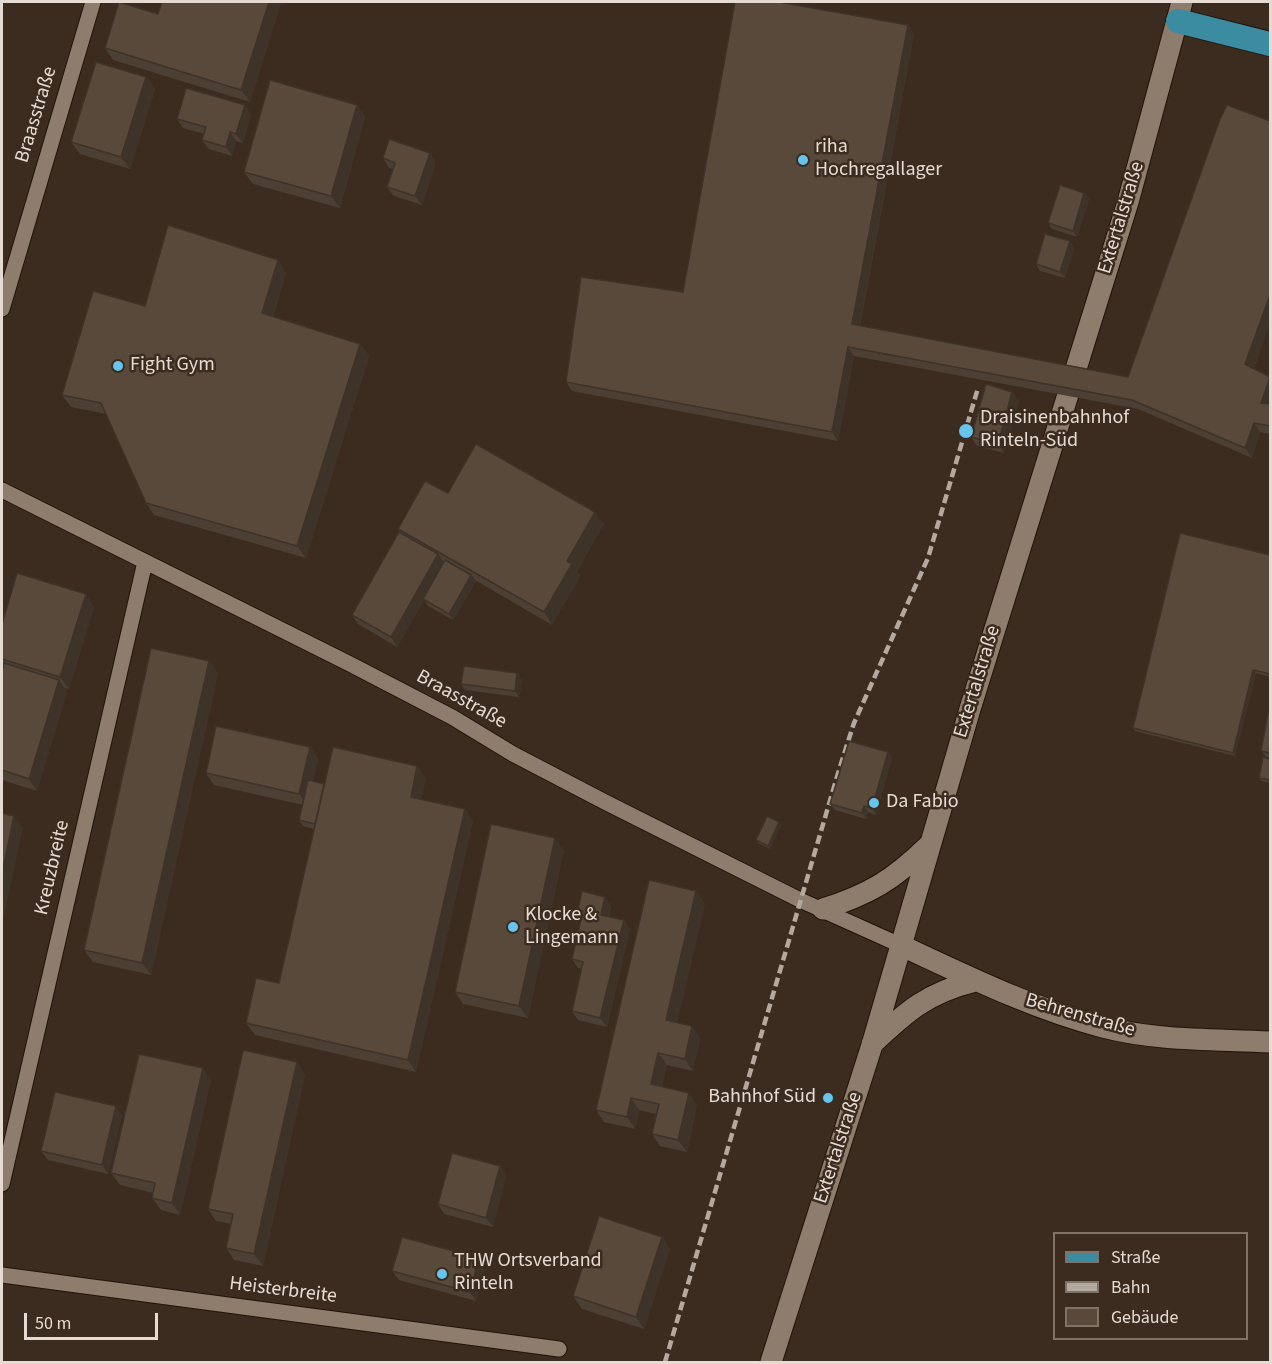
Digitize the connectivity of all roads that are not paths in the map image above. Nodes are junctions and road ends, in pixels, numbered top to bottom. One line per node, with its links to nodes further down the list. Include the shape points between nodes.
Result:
1 (93, 2): 4 (street, Braasstraße)
2 (1180, 11): 3 (main road); 7 (main road, Extertalstraße, via 1125,212)
3 (1270, 44)
4 (2, 309)
5 (2, 490): 6 (street, Braasstraße)
6 (145, 562): 8 (street, Braasstraße, via 432,706 605,802); 13 (street, Kreuzbreite)
7 (930, 843): 8 (main road, via 878,888); 9 (main road, Extertalstraße)
8 (823, 909): 9 (street, Braasstraße)
9 (900, 945): 10 (main road, Behrenstraße); 12 (main road, Extertalstraße)
10 (975, 981): 11 (main road, Behrenstraße, via 1038,1007 1104,1027 1151,1036); 12 (main road, via 918,1004)
11 (1270, 1042)
12 (872, 1044): 16 (main road, Extertalstraße)
13 (2, 1184)
14 (2, 1275): 15 (street, Heisterbreite)
15 (559, 1349)
16 (771, 1362)

